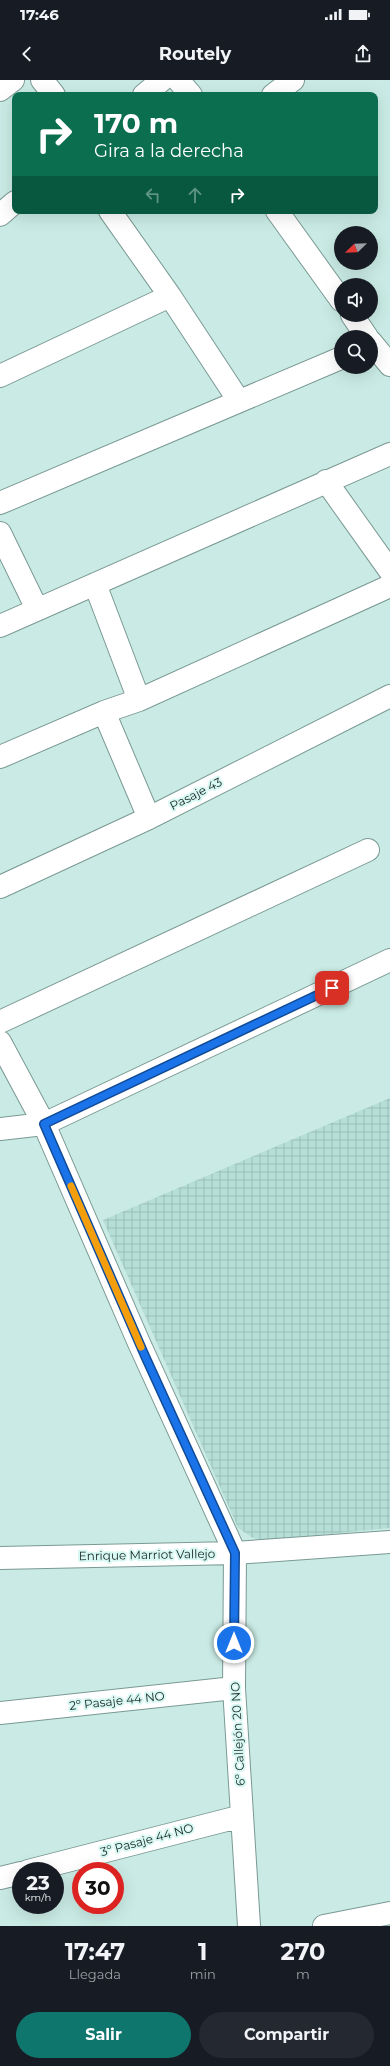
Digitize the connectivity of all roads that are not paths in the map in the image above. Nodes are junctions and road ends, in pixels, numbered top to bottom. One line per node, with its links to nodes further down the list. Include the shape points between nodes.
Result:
1 (13, 80): 6 (street)
2 (42, 80): 7 (street)
3 (162, 80): 8 (street)
4 (178, 80): 9 (street)
5 (293, 80): 10 (street)
6 (0, 90)
7 (52, 92)
8 (148, 92)
9 (188, 92)
10 (277, 92)
11 (12, 205): 14 (street)
12 (112, 214): 16 (street)
13 (279, 214): 15 (street)
14 (0, 215)
15 (334, 290)
16 (170, 296): 20 (street); 21 (street)
17 (378, 351): 19 (street)
18 (334, 361): 21 (street)
19 (390, 365)
20 (0, 376)
21 (239, 401): 24 (street)
22 (390, 454): 23 (street)
23 (326, 481): 26 (street); 27 (street)
24 (0, 503)
25 (0, 532): 29 (street)
26 (390, 571)
27 (95, 584): 29 (street); 32 (street)
28 (390, 586): 32 (street)
29 (37, 609): 30 (street)
30 (0, 626)
31 (390, 696): 35 (street, Pasaje 43)
32 (139, 700): 33 (street)
33 (104, 712): 34 (street); 35 (street)
34 (0, 757)
35 (149, 818): 37 (street, Pasaje 43)
36 (368, 850): 39 (street)
37 (0, 887)
38 (390, 960): 41 (street)
39 (0, 1022)
40 (0, 1042): 41 (street, 6º Callejón 20 NO)
41 (44, 1124): 42 (street); 44 (street, 6º Callejón 20 NO)
42 (0, 1128)
43 (390, 1542): 44 (street, Enrique Marriot Vallejo)
44 (235, 1553): 45 (street, Enrique Marriot Vallejo); 46 (street, 6º Callejón 20 NO)
45 (0, 1558)
46 (234, 1688): 47 (street, 2º Pasaje 44 NO); 48 (street, 6º Callejón 20 NO)
47 (0, 1713)
48 (242, 1816): 49 (street, 3º Pasaje 44 NO); 53 (street, 6º Callejón 20 NO)
49 (63, 1862)
50 (12, 1875): 51 (street)
51 (0, 1878)
52 (390, 1913): 54 (street)
53 (249, 1926)
54 (324, 1926)

